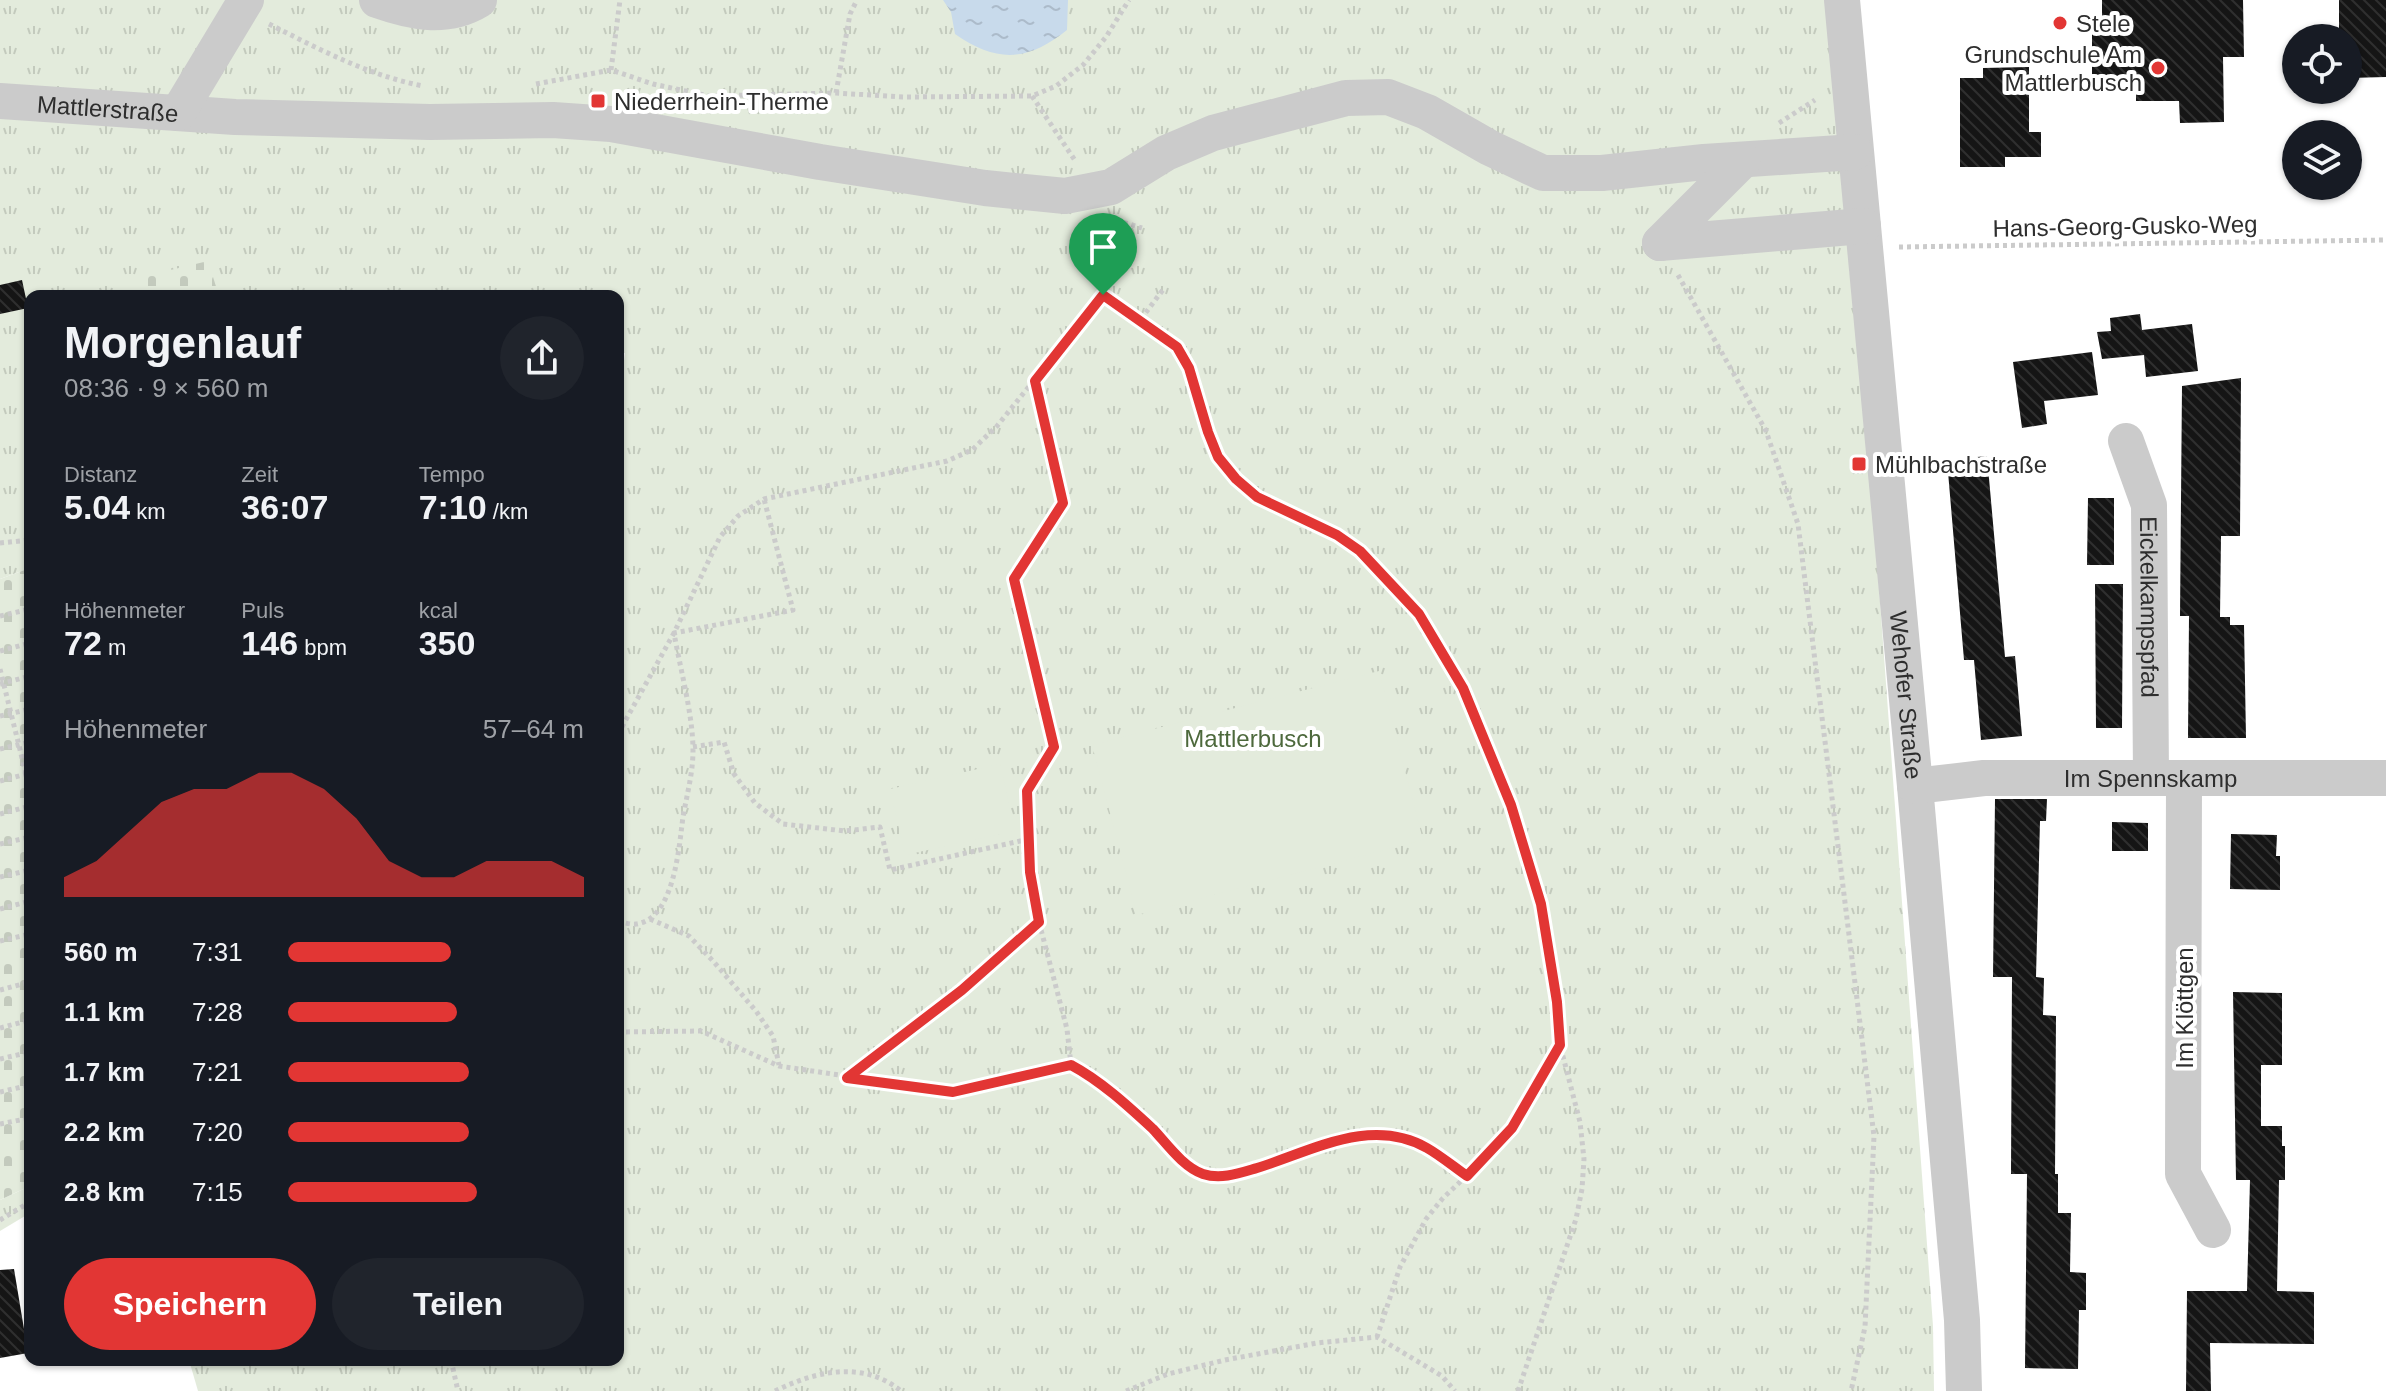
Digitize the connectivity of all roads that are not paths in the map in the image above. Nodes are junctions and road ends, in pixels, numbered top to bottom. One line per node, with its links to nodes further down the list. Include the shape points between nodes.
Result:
1 (377, 0): 2 (street, via 410,12 440,13)
2 (479, 0)
3 (1842, 0): 7 (street, Wehofer Straße)
4 (244, 3): 6 (street, Mattlerstraße)
5 (0, 101): 6 (street, Mattlerstraße)
6 (178, 113): 8 (street, via 611,124 820,162 1065,196 1130,177 1166,153 1213,133 1346,98 1388,97 1543,173)
7 (1855, 152): 8 (street); 9 (street, Wehofer Straße)
8 (1743, 160): 9 (street, via 1660,243)
9 (1864, 237): 13 (street, Wehofer Straße)
10 (2126, 441): 11 (street, Eickelkampspfad, via 2149,505)
11 (2167, 778): 12 (street, Im Spennskamp); 13 (street, Im Spennskamp, via 1984,778); 14 (street, Im Klöttgen, via 2183,1174)
12 (2386, 778)
13 (1915, 786): 15 (street, Wehofer Straße)
14 (2213, 1230)
15 (1964, 1391)

